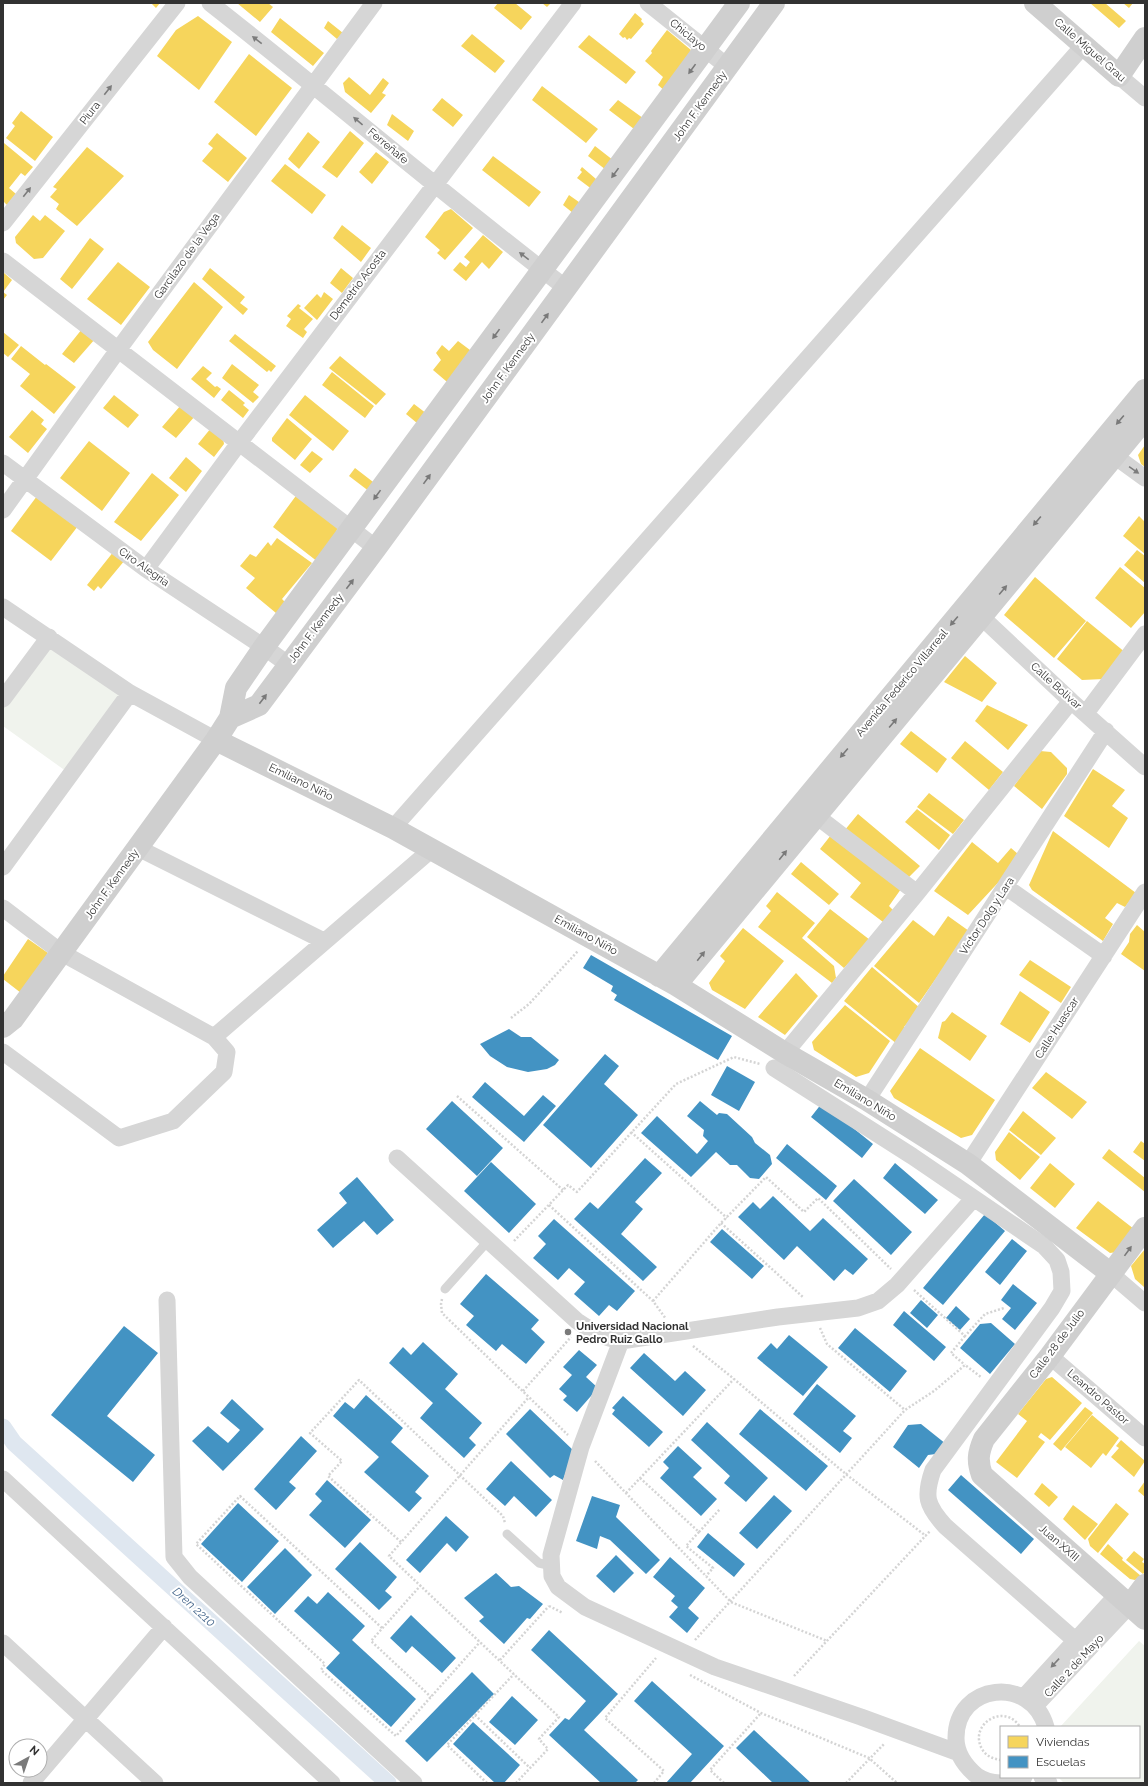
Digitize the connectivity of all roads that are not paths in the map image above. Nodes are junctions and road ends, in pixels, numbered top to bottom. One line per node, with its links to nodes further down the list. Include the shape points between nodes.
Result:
1 (177, 3): 17 (street, Piura, one-way to 1)
2 (210, 3): 14 (street, Ferreñafe, one-way to 2)
3 (374, 3): 14 (street, Garcilazo de la Vega)
4 (573, 3): 16 (street, Demetrio Acosta)
5 (648, 3): 11 (street, Chiclayo)
6 (739, 3): 11 (street, John F. Kennedy)
7 (774, 3): 12 (street, John F. Kennedy)
8 (1035, 3): 10 (street, Calle Miguel Grau)
9 (1145, 38): 13 (street)
10 (1084, 45): 13 (street, Calle Miguel Grau); 48 (street)
11 (706, 50): 12 (street, Chiclayo); 19 (street, John F. Kennedy, one-way to 19)
12 (728, 67): 20 (street, John F. Kennedy)
13 (1119, 76): 15 (street, Calle Miguel Grau)
14 (314, 85): 16 (street, Ferreñafe, one-way to 14); 21 (street, Garcilazo de la Vega)
15 (1145, 98)
16 (434, 185): 19 (street, Ferreñafe, one-way to 16); 24 (street, Demetrio Acosta)
17 (3, 223)
18 (3, 261): 21 (street)
19 (543, 271): 20 (street, Ferreñafe); 30 (street, John F. Kennedy, one-way to 30)
20 (566, 288): 31 (street, John F. Kennedy, one-way to 20)
21 (118, 350): 24 (street); 28 (street, Garcilazo de la Vega)
22 (1145, 390): 25 (street, Avenida Federico Villarreal, one-way to 25)
23 (1145, 419): 25 (street, Avenida Federico Villarreal)
24 (239, 443): 30 (street); 32 (street, Demetrio Acosta)
25 (1107, 451): 27 (street, one-way to 27); 34 (street, Avenida Federico Villarreal)
26 (3, 462): 28 (street, Ciro Alegria)
27 (1145, 478)
28 (25, 479): 29 (street, Garcilazo de la Vega); 32 (street, Ciro Alegria)
29 (3, 510)
30 (352, 530): 31 (street); 37 (street, John F. Kennedy)
31 (376, 548): 38 (street, John F. Kennedy, one-way to 31)
32 (146, 569): 37 (street, Ciro Alegria)
33 (3, 607): 36 (street, Emiliano Niño)
34 (975, 610): 41 (street, Calle Bolivar); 47 (street, Avenida Federico Villarreal)
35 (1145, 634): 42 (street)
36 (49, 638): 39 (street, Emiliano Niño); 40 (street)
37 (264, 647): 38 (street, Ciro Alegria); 43 (street, John F. Kennedy, via 236,688)
38 (289, 665): 43 (street, John F. Kennedy, one-way to 38, via 259,705)
39 (130, 693): 45 (street, Emiliano Niño); 51 (street)
40 (3, 699)
41 (1071, 701): 42 (street, Calle Bolivar); 54 (street)
42 (1086, 713): 44 (street, Calle Bolivar)
43 (230, 718): 45 (street, John F. Kennedy)
44 (1106, 731): 46 (street, Calle Bolivar); 52 (street, Víctor Dolg y Lara)
45 (216, 740): 48 (street, Emiliano Niño); 49 (street, John F. Kennedy)
46 (1145, 767)
47 (809, 810): 54 (street); 59 (street, Avenida Federico Villarreal)
48 (393, 828): 50 (street, Emiliano Niño)
49 (138, 848): 56 (street); 57 (street, John F. Kennedy)
50 (432, 849): 56 (street); 59 (street, Emiliano Niño)
51 (3, 867)
52 (1006, 887): 58 (street); 64 (street, Víctor Dolg y Lara)
53 (1145, 892): 58 (street, Calle Huascar)
54 (917, 893): 63 (street)
55 (3, 908): 57 (street)
56 (324, 942): 61 (street)
57 (62, 953): 60 (street, John F. Kennedy, via 13,1019); 61 (street)
58 (1104, 956): 66 (street, Calle Huascar)
59 (667, 981): 63 (street, Emiliano Niño)
60 (3, 1027)
61 (214, 1037): 62 (street, via 227,1052 224,1072 173,1121 119,1138)
62 (3, 1052)
63 (780, 1060): 64 (street, Emiliano Niño); 67 (street)
64 (867, 1100): 66 (street, Emiliano Niño)
65 (397, 1158): 69 (street)
66 (968, 1164): 70 (street, Emiliano Niño)
67 (973, 1199): 74 (street, via 897,1285 878,1301 858,1308 778,1317); 84 (street, via 1044,1246 1057,1260 1061,1272 1062,1291 933,1470 928,1485 928,1500 934,1514 940,1520)
68 (1145, 1228): 70 (street, Calle 28 de Julio, one-way to 68)
69 (488, 1241): 71 (lane); 74 (street, via 582,1325 608,1339)
70 (1110, 1273): 73 (street, Emiliano Niño); 75 (street, Calle 28 de Julio)
71 (445, 1289)
72 (167, 1300): 94 (street, via 174,1557 190,1577)
73 (1145, 1303)
74 (621, 1341): 80 (street, via 581,1447 551,1555)
75 (1050, 1356): 76 (street, Leandro Pastor); 77 (street, Calle 28 de Julio, via 984,1439 978,1453)
76 (1145, 1438)
77 (978, 1464): 82 (street, Juan XXIII, via 982,1475)
78 (3, 1479): 83 (street)
79 (508, 1534): 80 (lane, via 539,1563)
80 (552, 1566): 89 (street, via 552,1576 558,1587 585,1607 684,1653 715,1667)
81 (1145, 1585): 82 (street)
82 (1131, 1606): 84 (street); 86 (street, Calle 2 de Mayo)
83 (164, 1627): 87 (street); 93 (street)
84 (1076, 1641): 86 (street, one-way to 86)
85 (3, 1643): 87 (street)
86 (1030, 1702): 88 (street, via 1043,1718); 89 (street, via 1010,1692 996,1691 969,1704 961,1715 956,1729)
87 (85, 1719): 91 (street); 92 (street)
88 (1046, 1726)
89 (959, 1753): 95 (street, via 969,1770 980,1778)
90 (1022, 1778): 95 (street, via 1009,1783)
91 (31, 1783)
92 (155, 1783)
93 (332, 1783)
94 (414, 1783)
95 (994, 1783)

